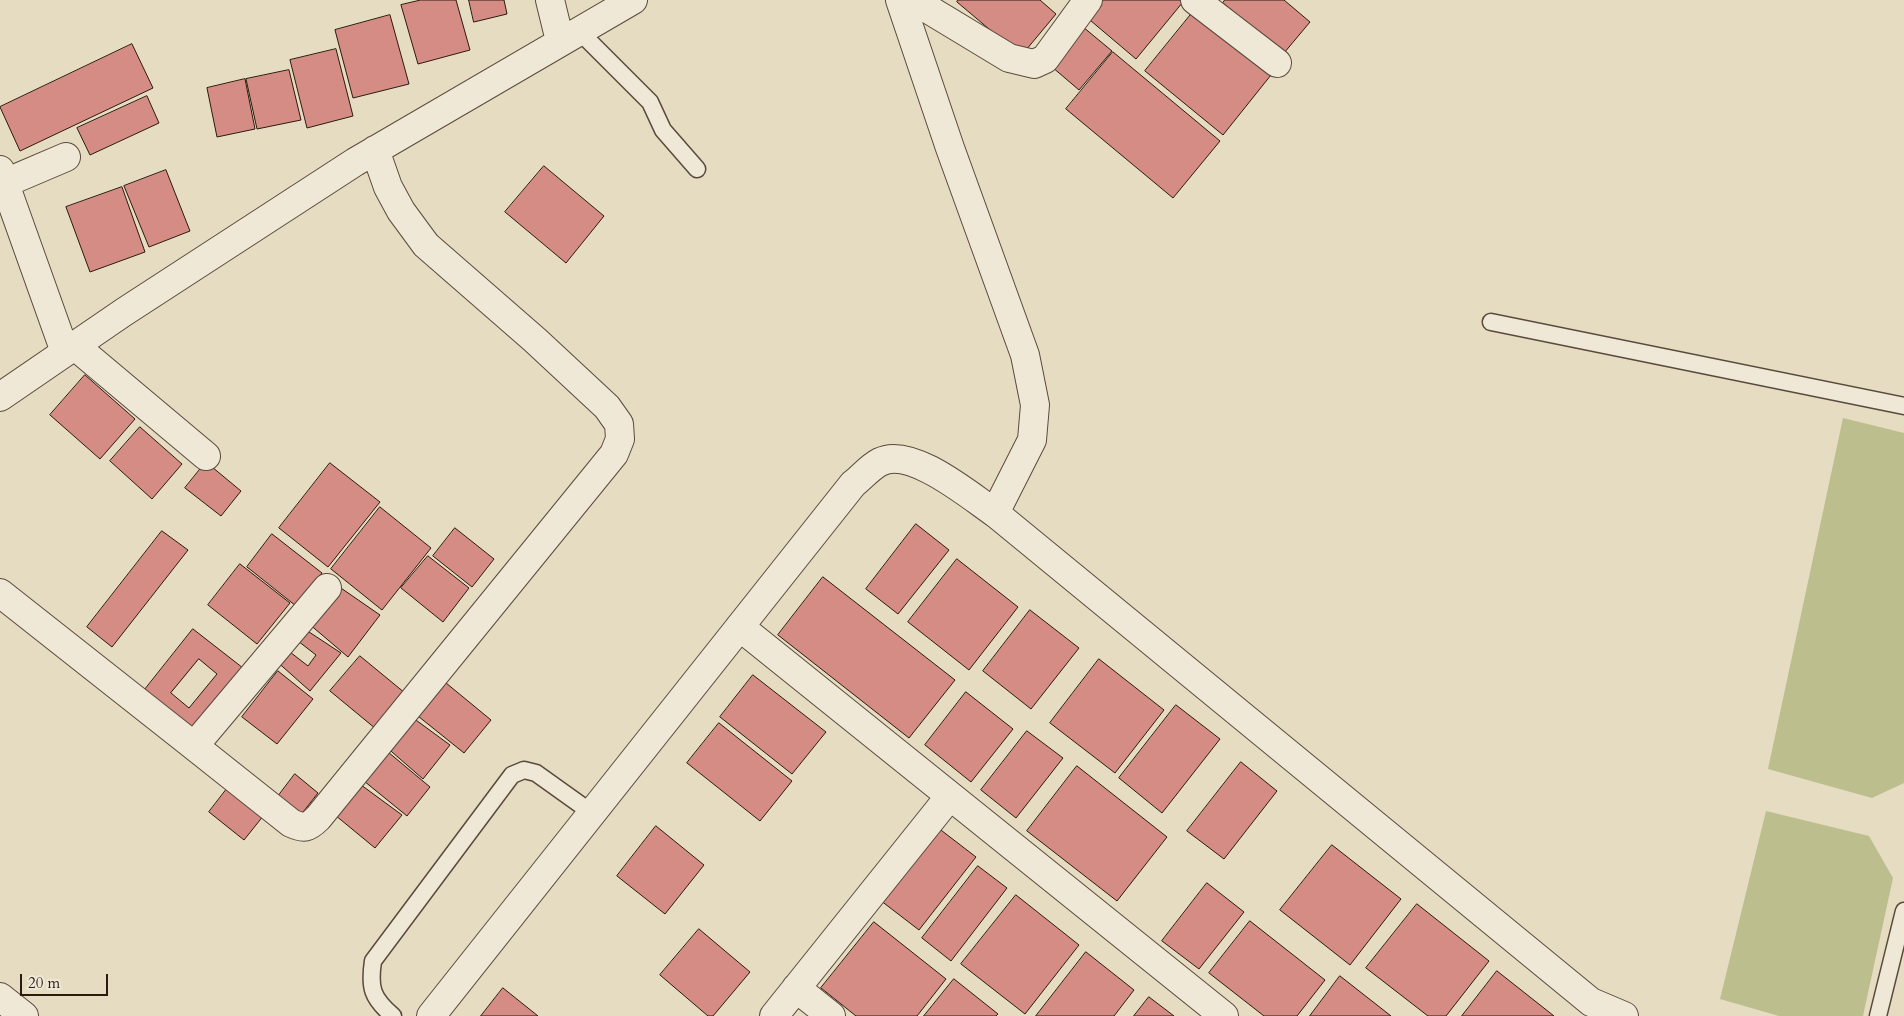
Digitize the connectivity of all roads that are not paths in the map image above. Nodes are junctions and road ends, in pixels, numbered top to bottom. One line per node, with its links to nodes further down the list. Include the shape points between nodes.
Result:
1 (550, 0): 7 (street)
2 (633, 0): 7 (street)
3 (900, 0): 18 (street, via 1025,355 1035,405 1032,440)
4 (913, 0): 5 (street, via 1009,58 1034,64 1045,59)
5 (1088, 0)
6 (1195, 0): 8 (street)
7 (570, 36): 9 (street); 11 (lane, via 650,102 663,130)
8 (1277, 63)
9 (375, 150): 14 (street); 22 (street, via 400,211 426,245 607,407 619,424 620,439 614,454 309,827 301,828 291,823)
10 (66, 157): 12 (street)
11 (697, 169)
12 (2, 176): 14 (street)
13 (1492, 322): 16 (lane)
14 (70, 349): 15 (street); 17 (street)
15 (0, 397)
16 (1904, 406)
17 (206, 456)
18 (995, 513): 21 (street, via 932,470 904,459 880,462 853,484); 28 (street)
19 (327, 588): 22 (street)
20 (0, 593): 22 (street)
21 (740, 627): 23 (street); 24 (street)
22 (194, 746)
23 (950, 796): 26 (street); 34 (street)
24 (592, 813): 30 (lane, via 536,773 524,770 512,775 373,961 370,981 380,1004); 31 (street)
25 (1904, 911): 36 (lane)
26 (796, 988): 32 (street); 33 (street)
27 (0, 997): 29 (street)
28 (1590, 1009): 35 (street)
29 (24, 1016)
30 (393, 1016)
31 (431, 1016)
32 (774, 1016)
33 (832, 1016)
34 (1224, 1016)
35 (1624, 1016)
36 (1878, 1016)

